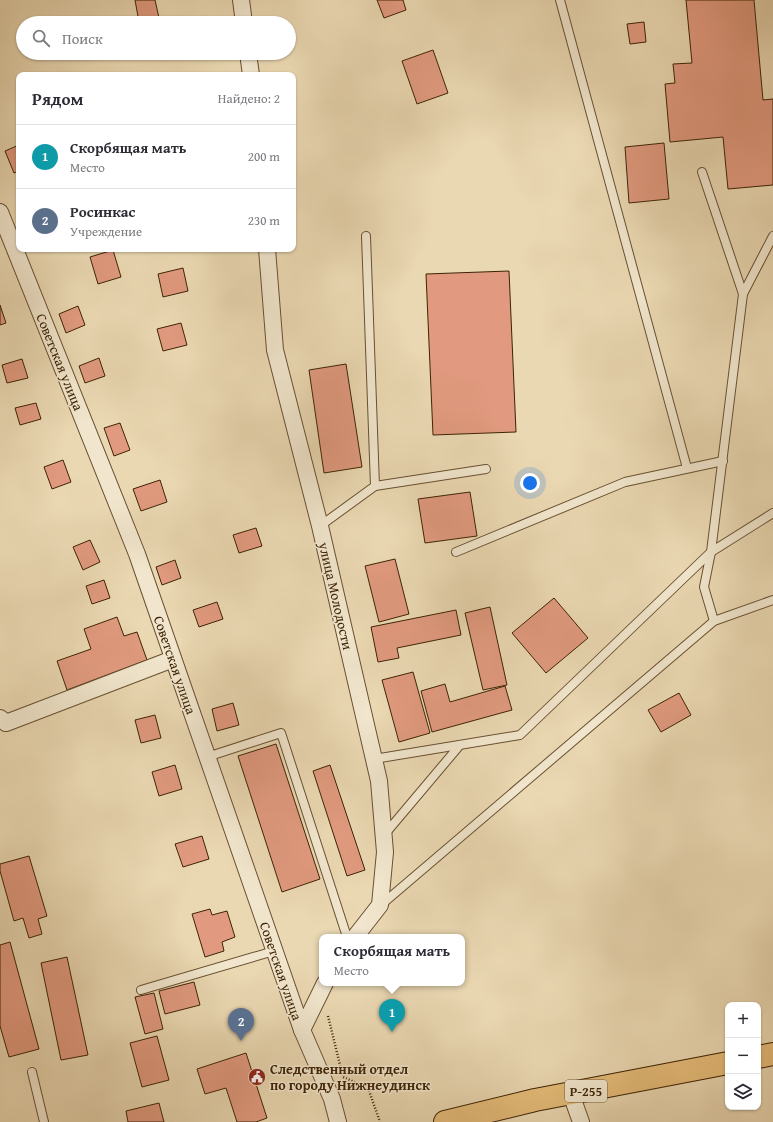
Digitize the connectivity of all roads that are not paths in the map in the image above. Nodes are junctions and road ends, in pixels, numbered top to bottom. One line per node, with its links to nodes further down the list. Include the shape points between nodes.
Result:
1 (241, 0): 3 (street)
2 (560, 0): 15 (lane)
3 (243, 16)
4 (249, 60): 5 (street)
5 (251, 72)
6 (702, 172): 13 (lane)
7 (0, 212): 11 (street, Советская улица)
8 (366, 236): 17 (lane)
9 (773, 236): 13 (lane)
10 (16, 252): 24 (street, Советская улица, via 137,554)
11 (16, 252)
12 (266, 252): 19 (street, улица Молодости, via 275,350)
13 (743, 294): 14 (lane)
14 (723, 461): 15 (lane); 21 (lane)
15 (687, 468): 20 (lane, via 625,482)
16 (486, 469): 17 (lane)
17 (375, 486): 19 (lane)
18 (773, 513): 21 (lane)
19 (320, 526): 28 (street, улица Молодости)
20 (456, 552)
21 (711, 552): 23 (lane, via 704,586); 26 (lane, via 520,735)
22 (773, 600): 23 (lane)
23 (714, 621): 30 (lane)
24 (173, 659): 25 (street, via 6,723); 27 (street, Советская улица)
25 (0, 718)
26 (460, 745): 28 (lane); 29 (lane)
27 (207, 757): 31 (lane, via 281,733); 33 (street, Советская улица)
28 (374, 759): 29 (street, улица Молодости, via 379,781)
29 (384, 836): 30 (street, улица Молодости)
30 (380, 905): 32 (street)
31 (346, 934)
32 (358, 934)
33 (274, 951): 35 (lane); 36 (street, Советская улица)
34 (323, 987): 36 (street)
35 (141, 990)
36 (302, 1030): 43 (street, Советская улица, via 332,1099)
37 (773, 1054): 38 (highway)
38 (761, 1056)
39 (725, 1064): 41 (highway, Р-255)
40 (32, 1072): 42 (lane)
41 (571, 1094): 44 (highway, Р-255, via 500,1112); 45 (street)
42 (44, 1122)
43 (338, 1122)
44 (445, 1122)
45 (581, 1122)

